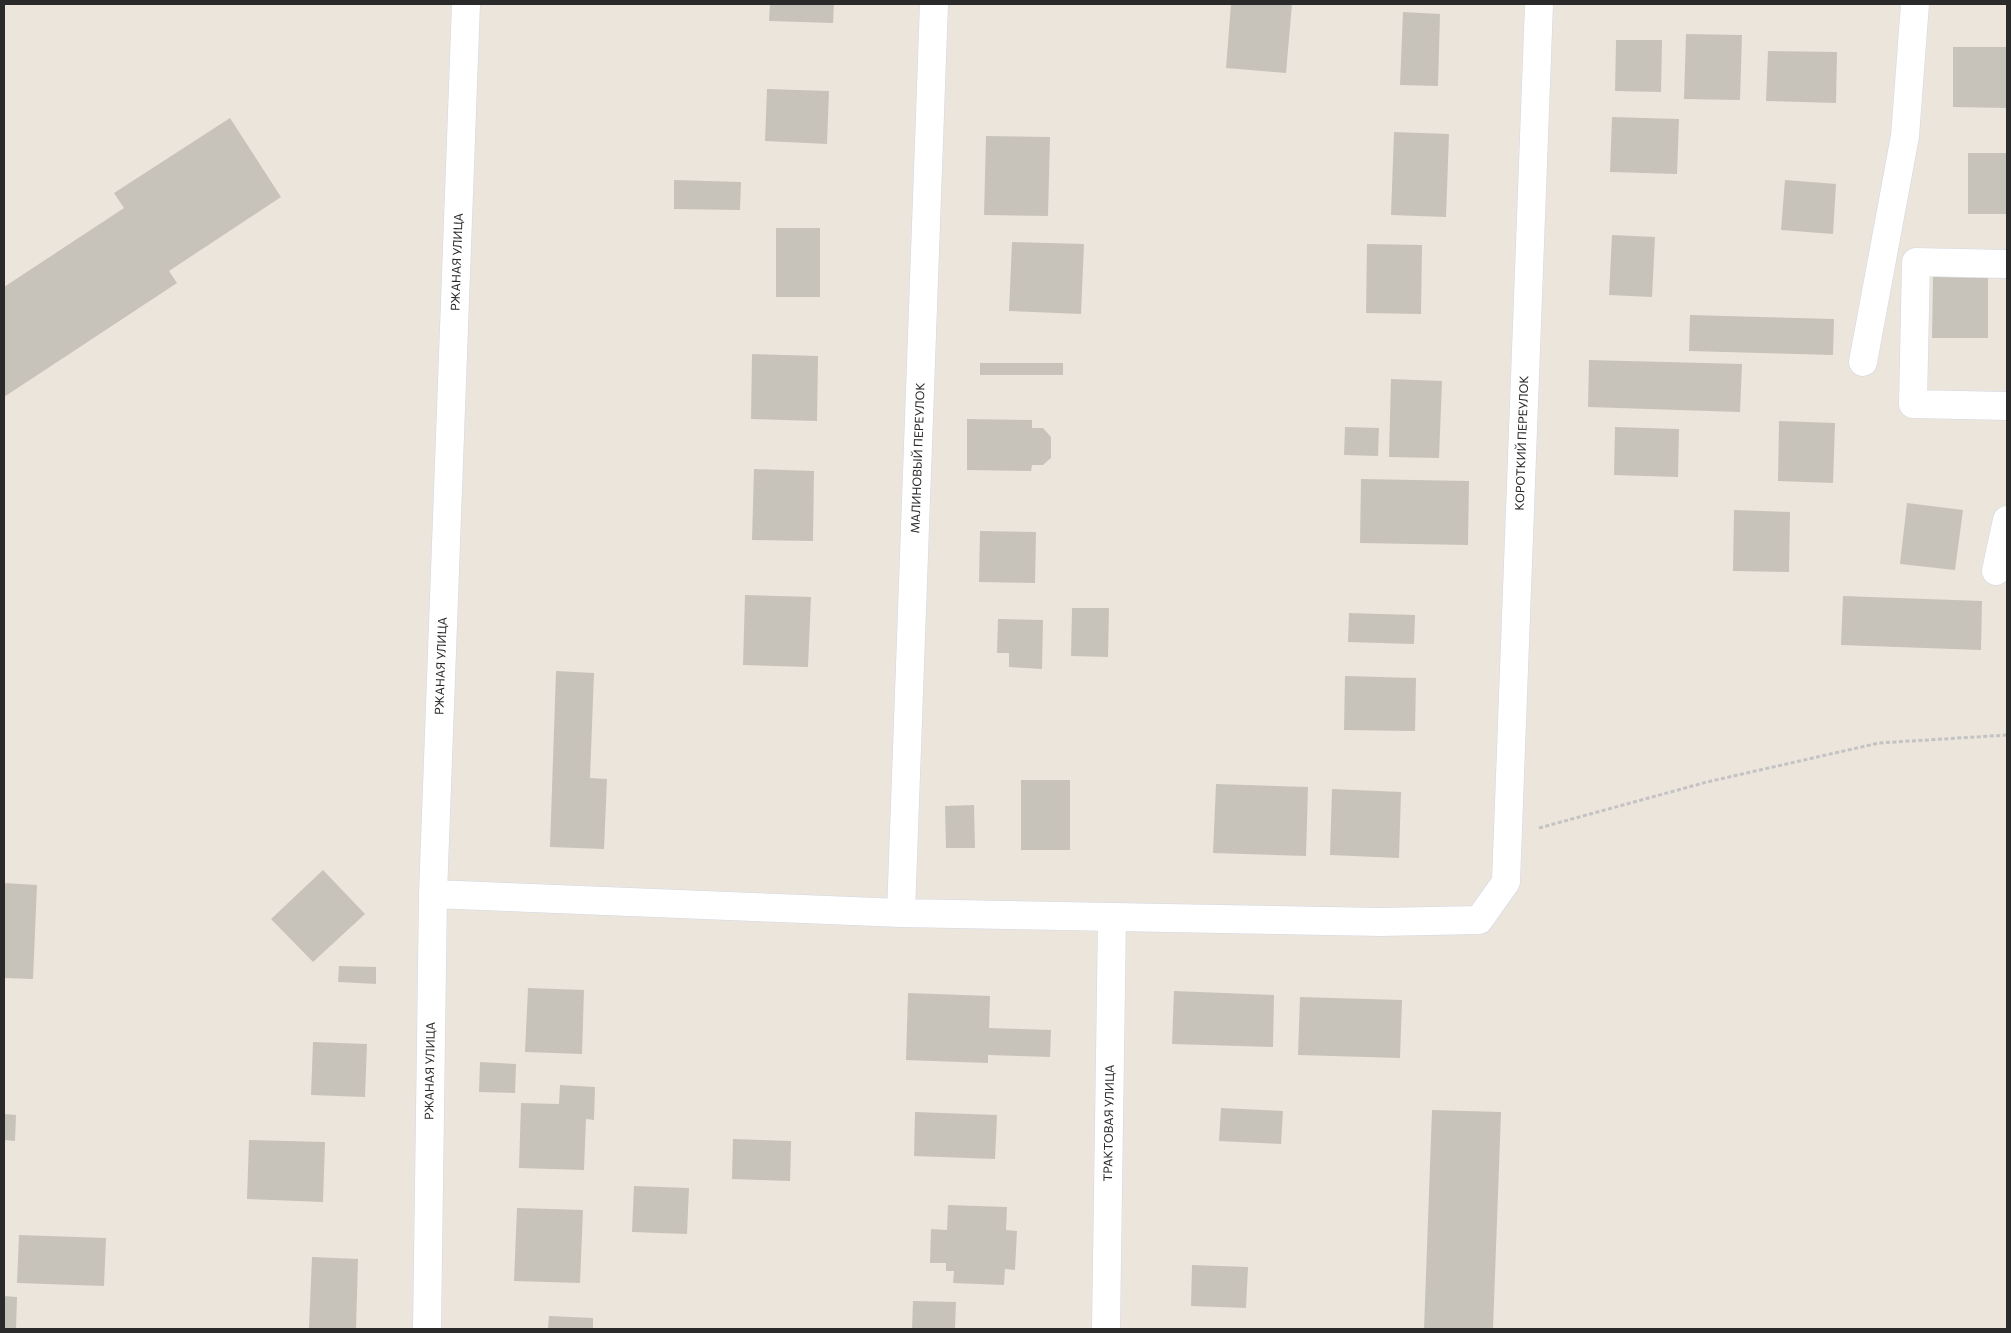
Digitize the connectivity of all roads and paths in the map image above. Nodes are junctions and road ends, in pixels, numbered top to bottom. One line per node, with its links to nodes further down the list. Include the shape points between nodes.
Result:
1 (466, 4): 12 (street, РЖАНАЯ УЛИЦА)
2 (934, 4): 13 (street, МАЛИНОВЫЙ ПЕРЕУЛОК)
3 (1539, 4): 11 (street, КОРОТКИЙ ПЕРЕУЛОК)
4 (1915, 4): 6 (street, via 1905,136)
5 (2007, 264): 7 (street, via 1916,262 1913,404)
6 (1863, 362)
7 (2007, 406)
8 (2007, 520): 9 (street)
9 (1996, 571)
10 (2007, 735): 11 (path, via 1879,743 1707,782)
11 (1508, 836): 14 (street, КОРОТКИЙ ПЕРЕУЛОК, via 1506,882 1479,920 1381,922)
12 (433, 894): 13 (street); 15 (street, РЖАНАЯ УЛИЦА)
13 (901, 913): 14 (street)
14 (1112, 917): 16 (street, ТРАКТОВАЯ УЛИЦА)
15 (427, 1329)
16 (1106, 1329)

